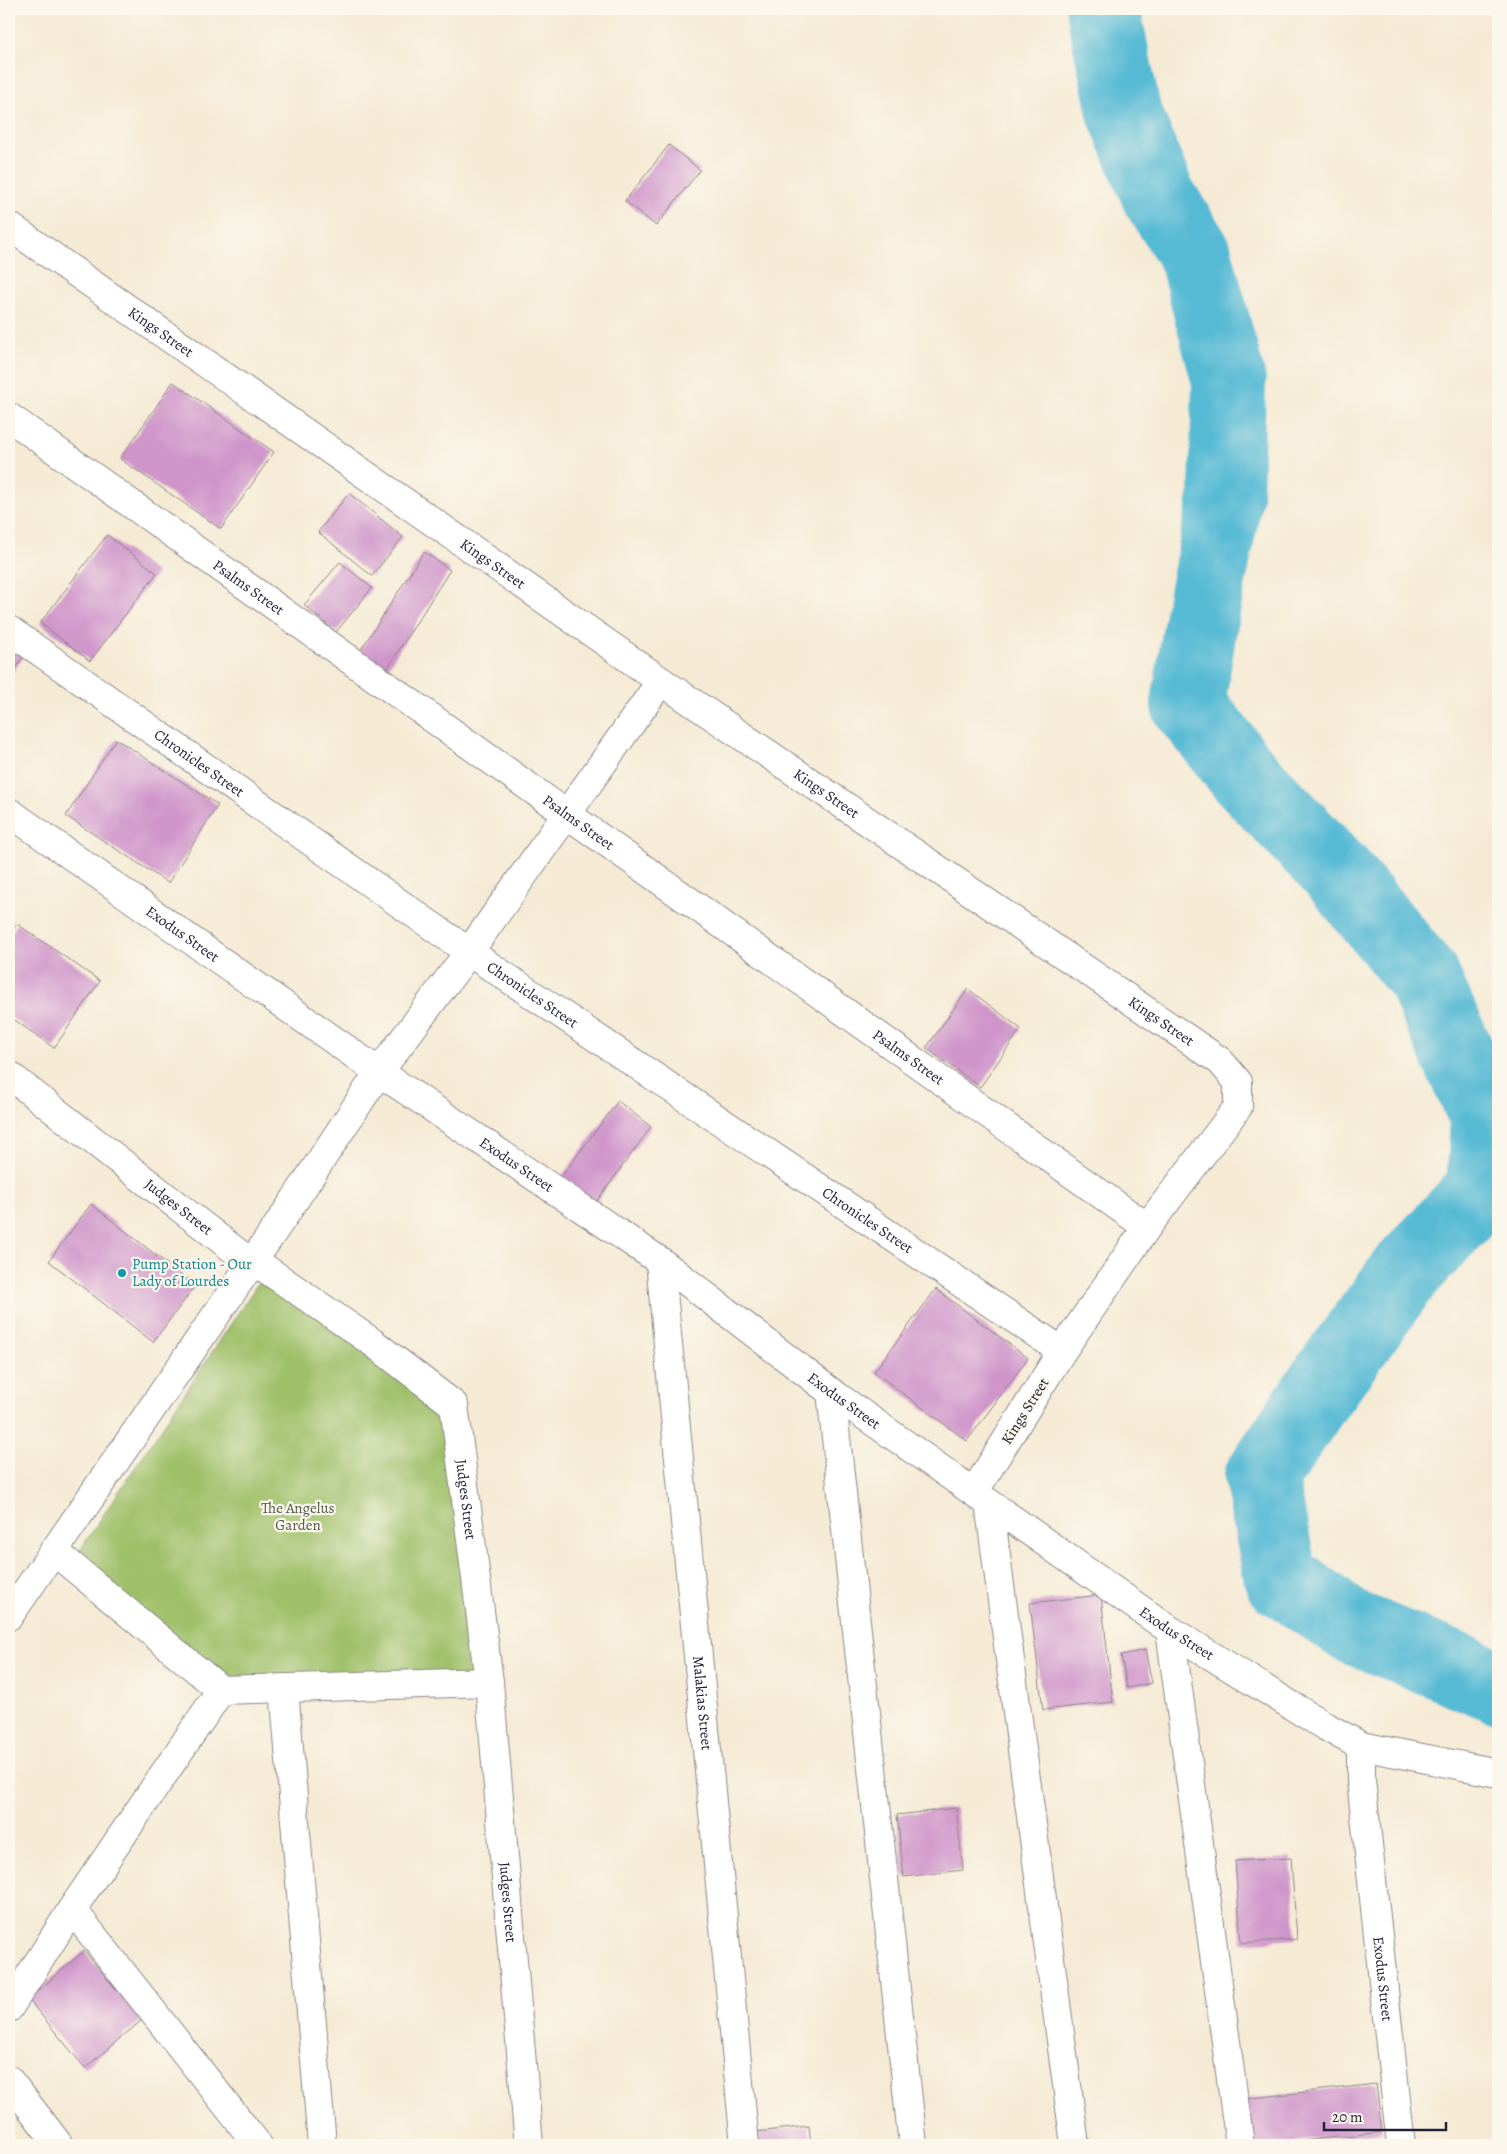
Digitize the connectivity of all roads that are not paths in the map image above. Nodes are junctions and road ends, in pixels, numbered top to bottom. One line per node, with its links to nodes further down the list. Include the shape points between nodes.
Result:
1 (9, 226): 4 (street, Kings Street)
2 (9, 417): 6 (street, Psalms Street)
3 (9, 630): 7 (street, Chronicles Street)
4 (661, 681): 6 (street); 10 (street, Kings Street, via 1220,1061 1238,1082 1238,1107)
5 (9, 812): 8 (street, Exodus Street)
6 (567, 814): 7 (street); 10 (street, Psalms Street)
7 (469, 952): 8 (street); 13 (street, Chronicles Street)
8 (379, 1072): 11 (street, Exodus Street); 12 (street)
9 (9, 1076): 12 (street, Judges Street)
10 (1147, 1227): 13 (street, Kings Street)
11 (660, 1261): 14 (street, Exodus Street); 31 (street, Malakias Street)
12 (251, 1263): 16 (street); 19 (street, Judges Street, via 266,1269 372,1342 454,1405)
13 (1062, 1351): 15 (street, Kings Street)
14 (831, 1392): 15 (street, Exodus Street); 32 (street)
15 (982, 1498): 18 (street, Exodus Street); 33 (street)
16 (54, 1551): 17 (street); 21 (street)
17 (9, 1616)
18 (1170, 1630): 22 (street, Exodus Street); 34 (street)
19 (489, 1682): 20 (street); 30 (street, Judges Street)
20 (284, 1688): 21 (street); 29 (street)
21 (221, 1690): 24 (street)
22 (1361, 1746): 23 (street); 35 (street, Exodus Street, via 1361,1780)
23 (1498, 1773)
24 (72, 1909): 25 (street); 28 (street)
25 (9, 2008)
26 (9, 2080): 27 (street)
27 (59, 2145)
28 (258, 2145)
29 (322, 2145)
30 (529, 2145)
31 (745, 2145)
32 (913, 2145)
33 (1075, 2145)
34 (1240, 2145)
35 (1400, 2145)

